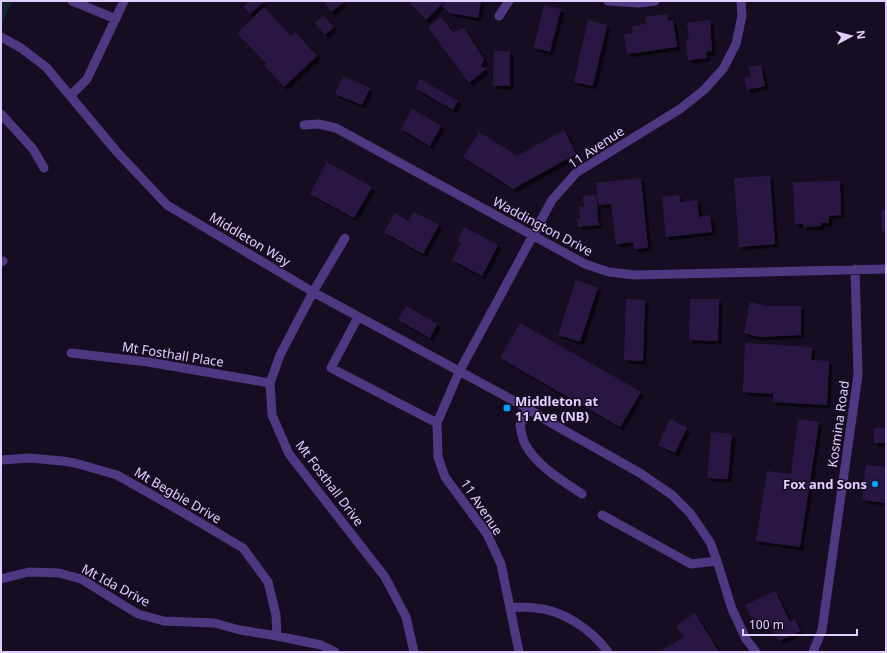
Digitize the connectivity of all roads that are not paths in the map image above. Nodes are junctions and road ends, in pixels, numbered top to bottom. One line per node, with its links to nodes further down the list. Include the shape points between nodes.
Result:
1 (72, 1): 8 (street)
2 (124, 1): 8 (street)
3 (509, 1): 7 (street)
4 (608, 1): 5 (street)
5 (655, 1)
6 (741, 1): 14 (street, 11 Avenue, via 742,16 736,44 723,69 704,90 680,108 576,173 552,200)
7 (499, 16)
8 (116, 19): 10 (street, via 87,79)
9 (1, 36): 10 (street, Middleton Way, via 46,67)
10 (71, 95): 18 (street, Middleton Way, via 117,152 168,205)
11 (1, 114): 13 (street, via 33,149)
12 (304, 125): 14 (street, Waddington Drive, via 319,124 336,128)
13 (44, 168)
14 (533, 235): 16 (street, Waddington Drive, via 585,264 609,272 635,275); 21 (street, 11 Avenue)
15 (345, 238): 18 (street, Mt Fosthall Drive)
16 (855, 269): 17 (street, Waddington Drive); 37 (street, Kosmina Road, via 858,375 822,630)
17 (886, 269)
18 (313, 292): 19 (street, Middleton Way); 22 (street, Mt Fosthall Drive, via 280,355)
19 (358, 317): 21 (street, Middleton Way); 24 (street, via 331,368)
20 (71, 353): 22 (street, Mt Fosthall Place, via 148,362)
21 (458, 372): 23 (street, Middleton Way); 24 (street, 11 Avenue)
22 (270, 383): 33 (street, Mt Fosthall Drive, via 272,415 289,454 385,577 406,617)
23 (529, 409): 26 (street, via 520,425 524,443 552,475); 28 (street, Middleton Way, via 640,473 672,495 690,512 710,542)
24 (437, 423): 30 (street, 11 Avenue, via 438,457 445,477 487,534 501,564)
25 (1, 460): 31 (street, Mt Begbie Drive, via 30,458 62,461 117,476 243,548 268,582 276,615)
26 (582, 494)
27 (602, 515): 28 (street, via 691,564)
28 (717, 561): 36 (street, Middleton Way, via 732,609 746,639)
29 (1, 579): 31 (street, Mt Ida Drive, via 29,572 59,573 81,579 138,614 164,621 214,623)
30 (510, 607): 34 (street, 11 Avenue); 35 (street, via 536,608 561,615 585,628)
31 (277, 636): 32 (street, Mt Ida Drive, via 321,645)
32 (335, 652)
33 (414, 652)
34 (519, 652)
35 (608, 652)
36 (756, 652)
37 (813, 652)

